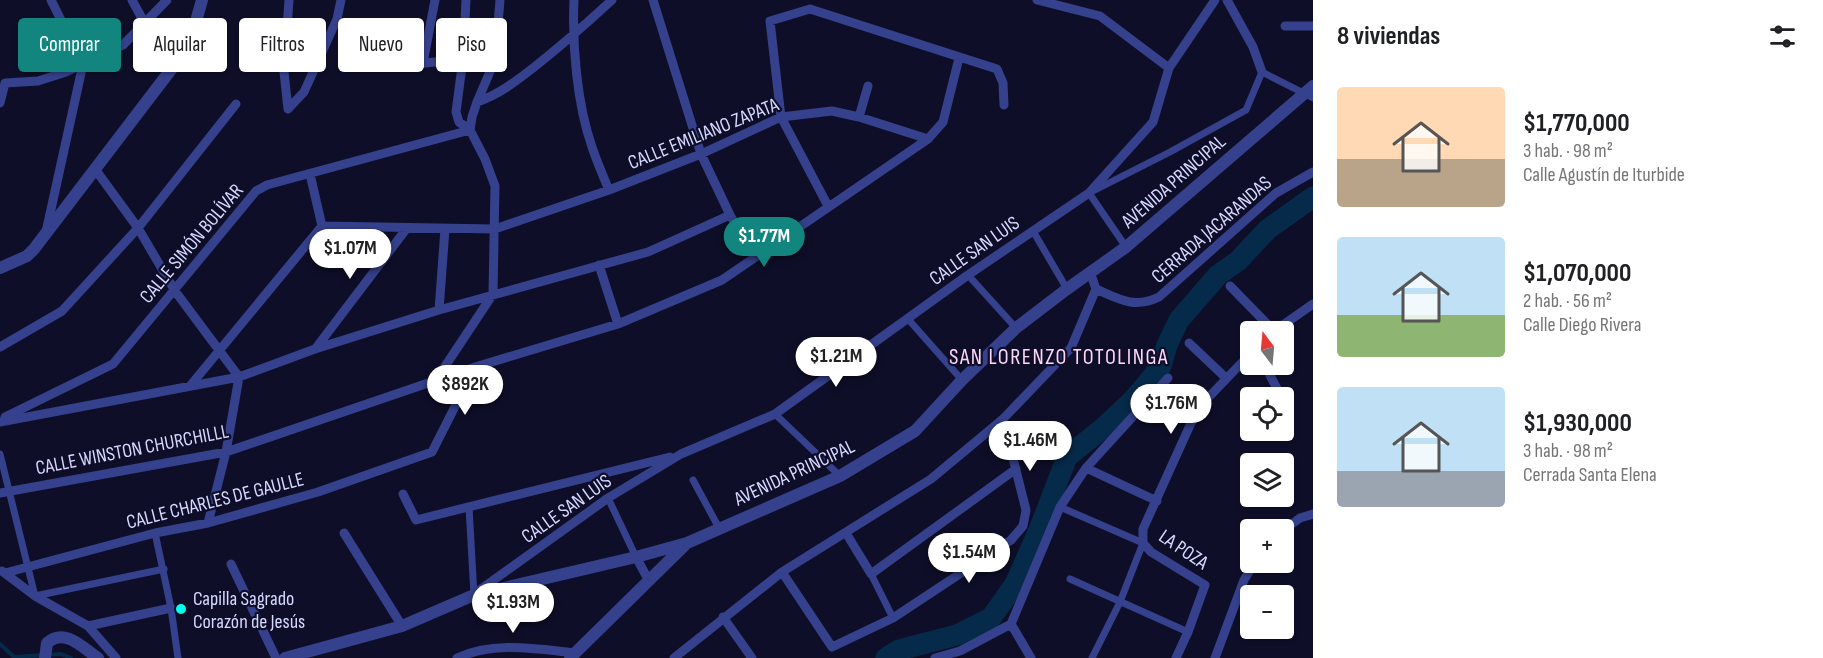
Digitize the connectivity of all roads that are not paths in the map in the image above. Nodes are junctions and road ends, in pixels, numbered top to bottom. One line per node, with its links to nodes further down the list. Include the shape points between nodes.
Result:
1 (51, 0): 17 (street)
2 (132, 0): 18 (street)
3 (167, 0): 19 (street)
4 (201, 0): 46 (street, via 189,46)
5 (289, 0): 6 (street, via 284,72 288,109 304,92 337,19)
6 (341, 0)
7 (435, 0): 26 (street)
8 (466, 0): 20 (street)
9 (500, 0): 37 (street, via 495,60)
10 (574, 0): 24 (street)
11 (612, 0): 24 (street)
12 (667, 0): 16 (street)
13 (1037, 0): 28 (street, via 1100,16)
14 (1215, 0): 28 (street, CALLE SAN LUIS)
15 (1227, 0): 33 (street)
16 (655, 2): 45 (street)
17 (60, 18)
18 (142, 18)
19 (148, 18)
20 (465, 18)
21 (1285, 26): 22 (street)
22 (1313, 26)
23 (133, 34): 25 (street)
24 (573, 37): 37 (street, via 493,97); 49 (street, via 583,115)
25 (121, 46)
26 (424, 58)
27 (959, 58): 40 (street, via 996,69 1003,83); 41 (street, via 810,9 770,21); 44 (street, CALLE WINSTON CHURCHILLL, via 944,122)
28 (1169, 68): 50 (street, CALLE SAN LUIS, via 1153,122)
29 (0, 72): 34 (street)
30 (62, 72): 34 (street, via 38,81)
31 (81, 72): 59 (street)
32 (461, 72): 43 (street, via 456,112 459,122)
33 (1262, 72): 36 (street); 50 (street, via 1246,110)
34 (5, 83): 38 (street)
35 (868, 86): 42 (street)
36 (1310, 92): 60 (street, AVENIDA PRINCIPAL)
37 (477, 102): 43 (street)
38 (0, 103)
39 (236, 104): 54 (street)
40 (1004, 105)
41 (782, 117): 42 (street, CALLE EMILIANO ZAPATA, via 832,111); 45 (street, CALLE EMILIANO ZAPATA); 51 (street)
42 (859, 117): 44 (street, CALLE EMILIANO ZAPATA)
43 (471, 130): 48 (street, CALLE SIMÓN BOLÍVAR); 57 (street, via 495,186)
44 (928, 139): 51 (street, CALLE WINSTON CHURCHILLL)
45 (701, 154): 49 (street, CALLE EMILIANO ZAPATA); 52 (street)
46 (95, 170): 54 (street); 59 (street)
47 (1313, 172): 68 (street, CERRADA JACARANDAS, via 1276,193 1159,297 1139,304)
48 (310, 174): 53 (street); 69 (street, CALLE SIMÓN BOLÍVAR, via 256,191)
49 (609, 190): 57 (street, CALLE EMILIANO ZAPATA)
50 (1089, 193): 58 (street, CALLE SAN LUIS); 60 (street)
51 (828, 206): 61 (street, CALLE WINSTON CHURCHILLL)
52 (730, 214): 61 (street); 62 (street, via 648,252)
53 (322, 226): 55 (street, CALLE EMILIANO ZAPATA); 81 (street)
54 (138, 228): 69 (street); 79 (street, via 62,311)
55 (407, 228): 56 (street, CALLE EMILIANO ZAPATA); 80 (street)
56 (445, 229): 57 (street, CALLE EMILIANO ZAPATA); 72 (street)
57 (495, 229): 70 (street)
58 (1033, 231): 65 (street, CALLE SAN LUIS); 67 (street)
59 (45, 233): 63 (street, via 27,255)
60 (1126, 247): 64 (street, AVENIDA PRINCIPAL)
61 (756, 257): 76 (street, CALLE WINSTON CHURCHILLL, via 705,288)
62 (599, 265): 70 (street); 76 (street)
63 (0, 268)
64 (1090, 272): 67 (street, AVENIDA PRINCIPAL); 68 (street)
65 (968, 275): 73 (street, CALLE SAN LUIS); 77 (street)
66 (1230, 286): 74 (street)
67 (1067, 289): 77 (street, AVENIDA PRINCIPAL)
68 (1096, 289): 91 (street, via 1071,348)
69 (175, 291): 81 (street); 92 (street, CALLE SIMÓN BOLÍVAR, via 113,364)
70 (493, 294): 72 (street); 87 (street)
71 (1313, 304): 75 (street)
72 (439, 310): 80 (street)
73 (908, 320): 88 (street); 90 (street, CALLE SAN LUIS)
74 (1264, 321)
75 (1288, 321)
76 (618, 324): 83 (street, CALLE WINSTON CHURCHILLL)
77 (1016, 328): 88 (street, AVENIDA PRINCIPAL)
78 (1189, 343): 86 (street)
79 (0, 347)
80 (315, 349): 84 (street)
81 (220, 351): 84 (street); 89 (street)
82 (1240, 364): 86 (street)
83 (475, 367): 87 (street, CALLE WINSTON CHURCHILLL); 108 (street, CALLE CHARLES DE GAULLE, via 432,452 318,492)
84 (239, 377): 89 (street); 93 (street)
85 (1168, 378): 96 (street)
86 (1226, 378): 103 (street, via 1191,423)
87 (436, 380): 93 (street, CALLE WINSTON CHURCHILLL)
88 (962, 380): 98 (street, AVENIDA PRINCIPAL, via 915,430)
89 (189, 386): 92 (street)
90 (775, 414): 95 (street, CALLE SAN LUIS); 98 (street)
91 (1003, 419): 97 (street); 112 (street, via 931,479)
92 (0, 421)
93 (226, 452): 100 (street, CALLE WINSTON CHURCHILLL); 108 (street)
94 (0, 454): 100 (street)
95 (681, 454): 102 (street, CALLE SAN LUIS); 104 (street, CALLE SAN LUIS)
96 (1086, 468): 103 (street); 105 (street)
97 (1016, 469): 122 (street); 130 (street, via 1026,510 1023,526 1011,540)
98 (840, 476): 109 (street, AVENIDA PRINCIPAL)
99 (693, 480): 109 (street)
100 (4, 492): 117 (street)
101 (403, 494): 104 (street, CALLE SAN LUIS, via 416,520)
102 (608, 498): 115 (street); 125 (street, CALLE SAN LUIS)
103 (1157, 501): 114 (street, via 1143,529)
104 (469, 507): 125 (street)
105 (1060, 507): 114 (street); 131 (street)
106 (1313, 514): 107 (street)
107 (1294, 522)
108 (208, 523): 110 (street, CALLE CHARLES DE GAULLE)
109 (719, 528): 113 (street, AVENIDA PRINCIPAL)
110 (155, 533): 117 (street, CALLE CHARLES DE GAULLE); 118 (street)
111 (344, 533): 133 (street)
112 (846, 533): 120 (street); 122 (street)
113 (687, 543): 115 (street, AVENIDA PRINCIPAL); 124 (street)
114 (1143, 543): 127 (street); 134 (street, LA POZA, via 1205,585)
115 (636, 557): 124 (street); 125 (street, AVENIDA PRINCIPAL)
116 (231, 564): 141 (street)
117 (26, 567): 119 (street, CALLE CHARLES DE GAULLE); 126 (street)
118 (164, 569): 126 (street); 128 (street)
119 (2, 572): 126 (street)
120 (782, 572): 129 (street); 130 (street, via 832,647)
121 (1248, 573): 150 (street)
122 (871, 574): 130 (street)
123 (1070, 579): 127 (street)
124 (649, 581): 137 (street)
125 (474, 594): 133 (street, AVENIDA PRINCIPAL)
126 (35, 596): 132 (street)
127 (1120, 602): 134 (street); 148 (street)
128 (171, 608): 132 (street); 140 (street)
129 (723, 617): 144 (street); 145 (street)
130 (893, 618)
131 (1011, 624): 136 (street); 147 (street)
132 (88, 626): 139 (street)
133 (402, 626): 142 (street, AVENIDA PRINCIPAL)
134 (1188, 632): 149 (street)
135 (45, 653): 138 (street, via 51,639 68,637)
136 (962, 654): 146 (street)
137 (572, 656): 143 (street, via 524,647 486,649)
138 (98, 658)
139 (116, 658)
140 (178, 658)
141 (276, 658)
142 (285, 658)
143 (457, 658)
144 (674, 658)
145 (752, 658)
146 (935, 658)
147 (1031, 658)
148 (1092, 658)
149 (1176, 658)
150 (1215, 658)

